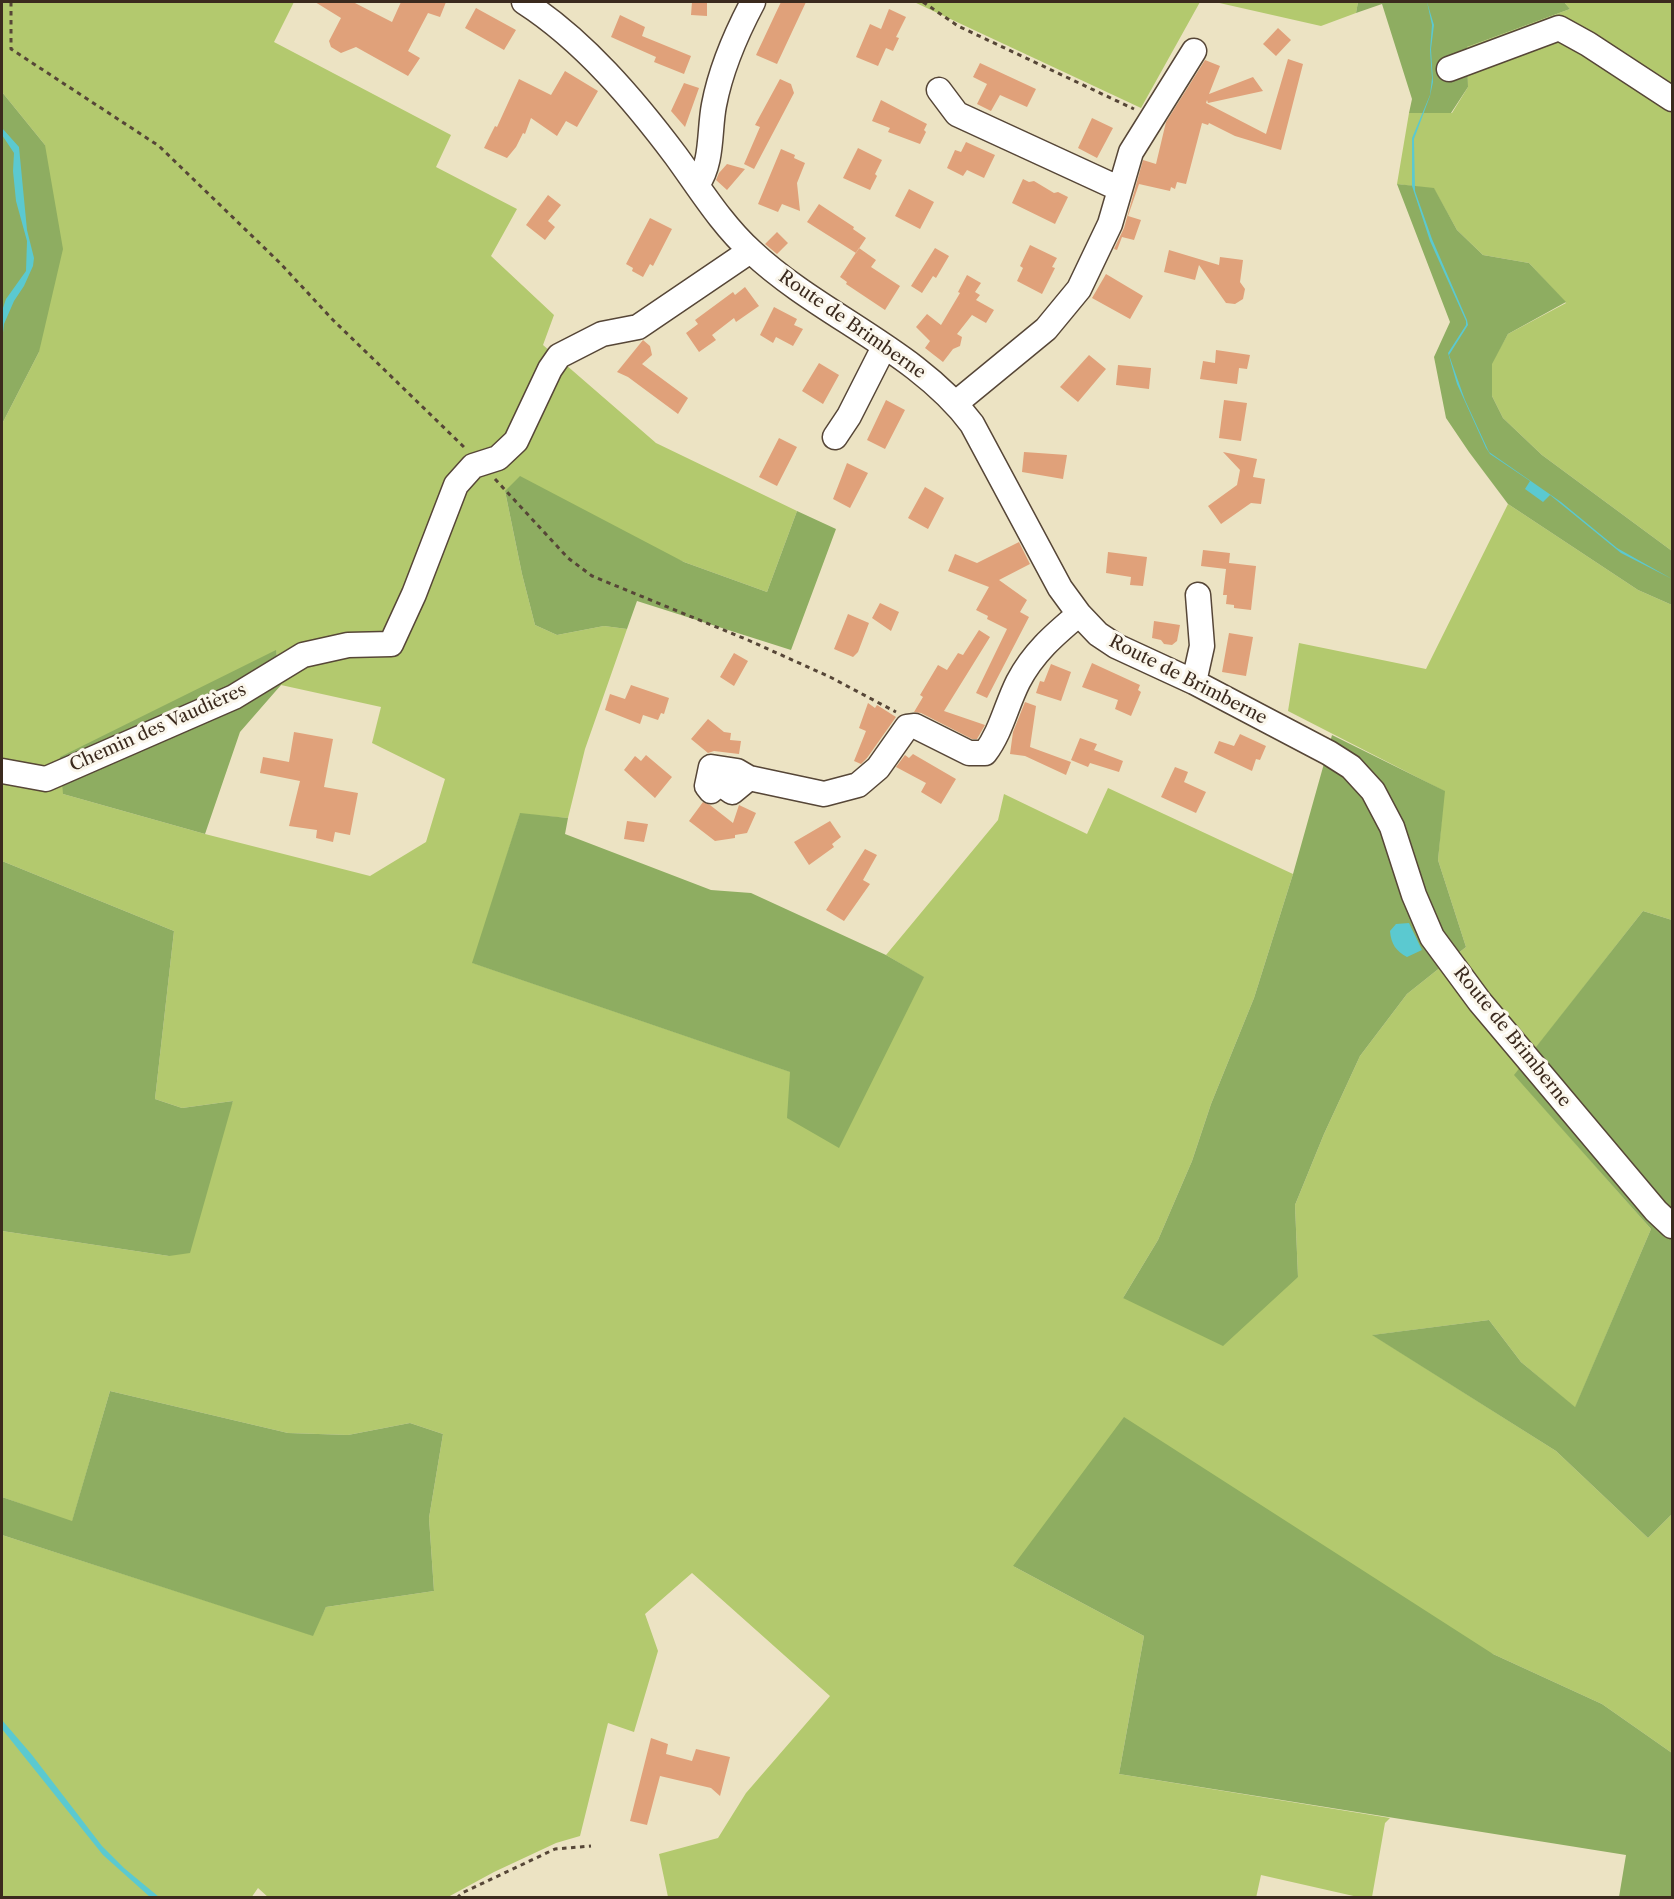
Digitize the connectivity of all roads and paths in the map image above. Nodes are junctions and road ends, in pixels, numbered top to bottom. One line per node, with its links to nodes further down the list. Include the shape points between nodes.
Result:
1 (10, 2): 16 (path, via 11,49 159,146)
2 (524, 2): 10 (street, Route de Brimberne, via 545,15 598,63 666,142)
3 (753, 2): 10 (street, via 732,42 714,103 705,174)
4 (922, 2): 9 (path, via 958,27)
5 (1194, 51): 9 (street)
6 (1449, 69): 8 (street, via 1559,28)
7 (939, 90): 11 (street, via 957,114)
8 (1672, 99)
9 (1152, 118): 11 (street, via 1131,152)
10 (697, 185): 12 (street, Route de Brimberne)
11 (1120, 189): 14 (street, via 1110,224 1079,289 1046,329)
12 (750, 251): 13 (street, Route de Brimberne, via 781,278); 16 (street, Chemin des Vaudières, via 638,327 602,334 559,356 516,441 498,458)
13 (884, 347): 14 (street, Route de Brimberne, via 932,380); 15 (street)
14 (956, 403): 18 (street, Route de Brimberne, via 972,424 1060,588)
15 (835, 437)
16 (481, 464): 20 (path, via 568,558 592,576 748,640); 21 (street, Chemin des Vaudières, via 473,466 456,485 391,644 348,645 303,654 234,697 46,779)
17 (1198, 595): 19 (street, via 1202,646)
18 (1079, 614): 19 (street, Route de Brimberne, via 1116,646); 22 (street, via 1041,646 1018,682 994,741 985,753 969,753 915,726 907,727 878,768 858,785 824,795)
19 (1194, 682): 23 (street, Route de Brimberne, via 1329,753 1351,767 1373,791 1392,827 1432,937 1480,1002)
20 (905, 716)
21 (2, 771)
22 (749, 778)
23 (1672, 1226)
24 (591, 1846): 25 (path, via 555,1849)
25 (458, 1898)

